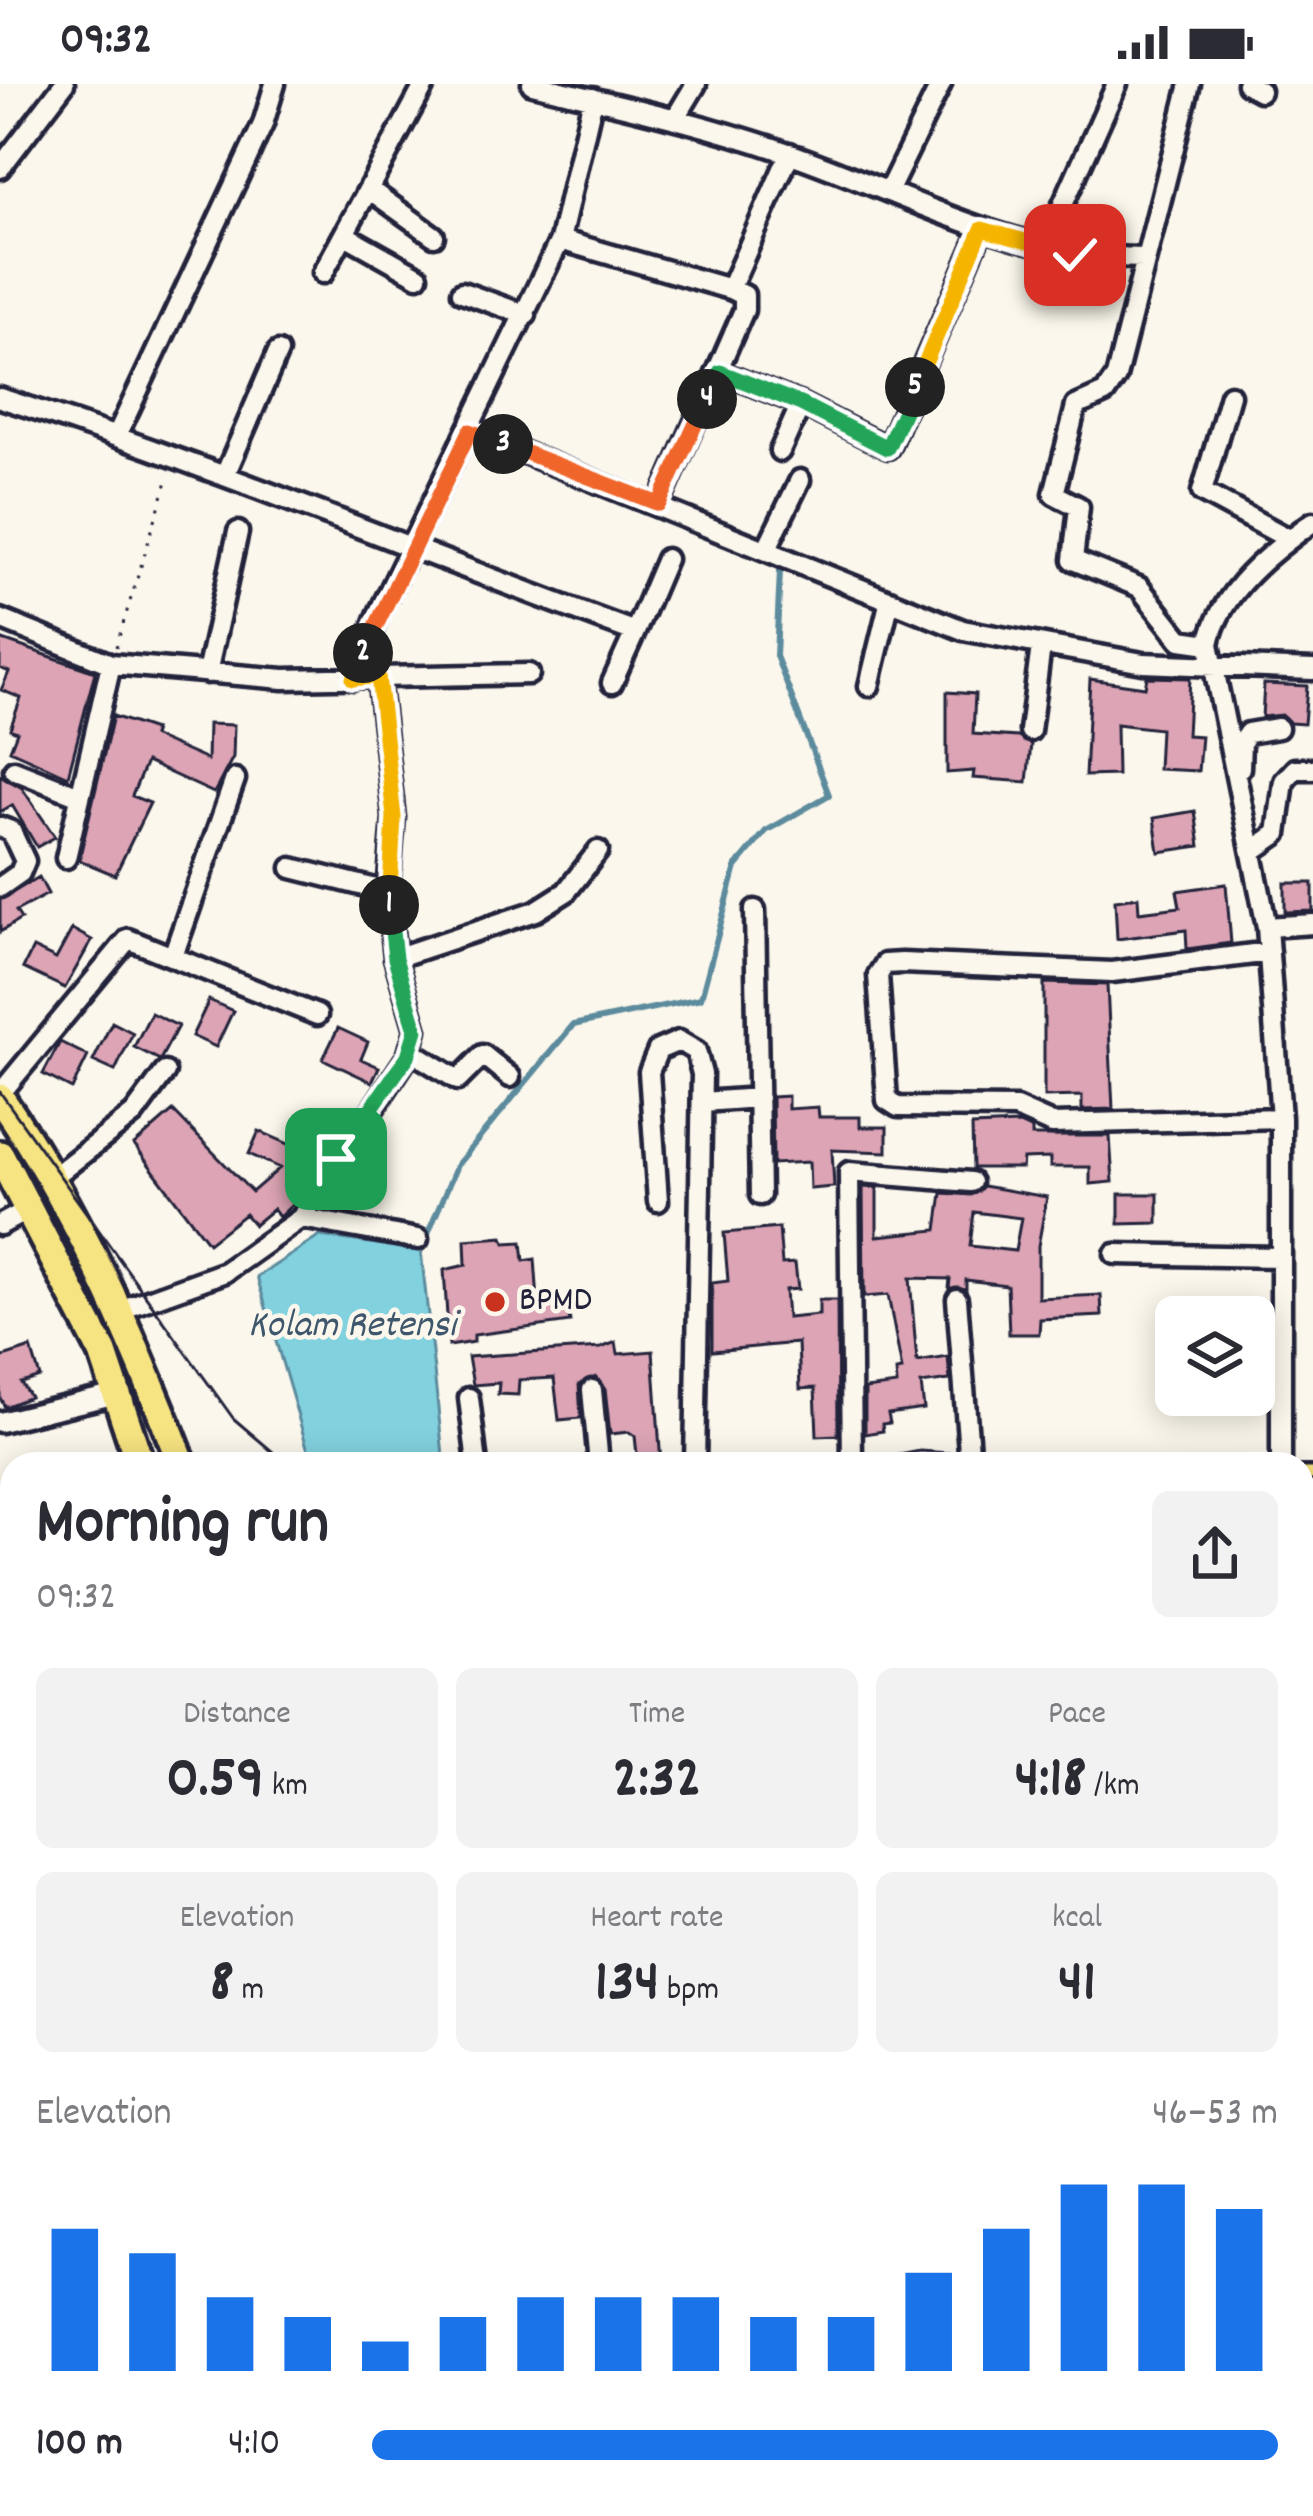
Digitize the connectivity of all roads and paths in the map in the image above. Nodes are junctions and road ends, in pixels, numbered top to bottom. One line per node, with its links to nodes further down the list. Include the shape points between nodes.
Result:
1 (64, 84): 12 (street)
2 (275, 84): 32 (street)
3 (425, 84): 13 (street)
4 (532, 84): 9 (street)
5 (696, 84): 10 (street)
6 (941, 84): 14 (street)
7 (1117, 84): 19 (street)
8 (1190, 84): 20 (street)
9 (588, 93): 10 (street); 18 (street)
10 (675, 119): 11 (street)
11 (790, 153): 14 (street); 23 (street)
12 (0, 168)
13 (370, 190): 16 (street); 17 (street)
14 (889, 193): 15 (street)
15 (982, 229): 19 (street); 30 (street, via 888,448)
16 (345, 235): 21 (street); 22 (street)
17 (434, 236)
18 (560, 240): 23 (street); 25 (street)
19 (1044, 247): 20 (street)
20 (1143, 258): 47 (street, via 1116,377 1105,394 1076,406 1054,494 1078,507 1073,560 1138,586 1177,636)
21 (323, 273)
22 (418, 276)
23 (730, 289): 27 (street, via 746,304)
24 (462, 292): 25 (street)
25 (526, 315): 31 (street)
26 (278, 352): 35 (street)
27 (720, 372): 30 (street); 37 (street)
28 (1230, 395): 40 (street, via 1202,492)
29 (0, 398): 32 (street)
30 (801, 404): 33 (street)
31 (470, 431): 37 (street); 42 (street)
32 (117, 434): 34 (street)
33 (780, 451)
34 (176, 454): 35 (street); 49 (path)
35 (225, 475): 42 (street)
36 (800, 480): 41 (street)
37 (659, 504): 41 (street)
38 (1313, 523): 40 (street)
39 (238, 532): 52 (street)
40 (1289, 539): 47 (street, via 1225,605)
41 (767, 548): 44 (street)
42 (410, 550): 46 (street); 55 (street)
43 (666, 559): 46 (street)
44 (890, 600): 48 (street, via 963,630); 57 (street)
45 (0, 620): 49 (street)
46 (635, 632): 56 (street)
47 (1209, 644): 50 (street)
48 (1041, 646): 50 (street); 59 (street)
49 (111, 664): 52 (street); 64 (street)
50 (1211, 668): 51 (street); 63 (street)
51 (1313, 670)
52 (207, 673): 55 (street)
53 (529, 674): 54 (street)
54 (378, 676): 55 (street); 71 (street, via 394,817)
55 (353, 679)
56 (612, 683)
57 (869, 686)
58 (1278, 728): 63 (street, via 1248,733 1241,743)
59 (1030, 731)
60 (1313, 769): 66 (street, via 1294,769 1284,781 1277,834)
61 (14, 770): 64 (street)
62 (235, 779): 76 (street)
63 (1239, 786): 66 (street)
64 (77, 795): 68 (street)
65 (0, 826): 70 (street, via 11,831 25,861)
66 (1254, 850): 74 (street)
67 (598, 851): 77 (street, via 561,896 536,911)
68 (66, 858)
69 (292, 868): 71 (street)
70 (0, 887)
71 (388, 892): 77 (street)
72 (755, 910): 83 (street)
73 (1313, 924): 74 (street)
74 (1267, 927): 75 (street)
75 (1269, 952): 85 (street); 85 (street, via 1112,972 885,964 878,981 887,1100 898,1107 1016,1108 1052,1124)
76 (173, 956): 78 (street); 82 (street, via 124,942)
77 (395, 958): 79 (street, via 416,1030)
78 (316, 1015)
79 (411, 1051): 81 (street, via 458,1080 483,1055); 92 (street)
80 (165, 1072): 87 (street, via 134,1114)
81 (509, 1078)
82 (0, 1096): 87 (highway)
83 (758, 1098): 84 (street); 89 (street)
84 (702, 1102): 90 (street, via 696,1051 679,1041 665,1044 650,1072); 107 (street)
85 (1281, 1118): 96 (street)
86 (0, 1155): 91 (highway)
87 (52, 1178): 98 (highway)
88 (971, 1182): 108 (street, via 849,1171)
89 (760, 1195)
90 (658, 1201)
91 (31, 1208): 93 (street); 100 (highway)
92 (301, 1218): 94 (street); 98 (street, via 225,1272)
93 (0, 1225)
94 (418, 1239)
95 (1115, 1254): 96 (street)
96 (1278, 1257): 110 (street)
97 (957, 1299): 109 (street)
98 (123, 1310): 104 (highway)
99 (592, 1390): 106 (street)
100 (117, 1394): 102 (street); 103 (highway)
101 (469, 1398): 105 (street)
102 (0, 1422)
103 (136, 1452)
104 (177, 1452)
105 (476, 1452)
106 (597, 1452)
107 (695, 1452)
108 (852, 1452)
109 (969, 1452)
110 (1281, 1452)

